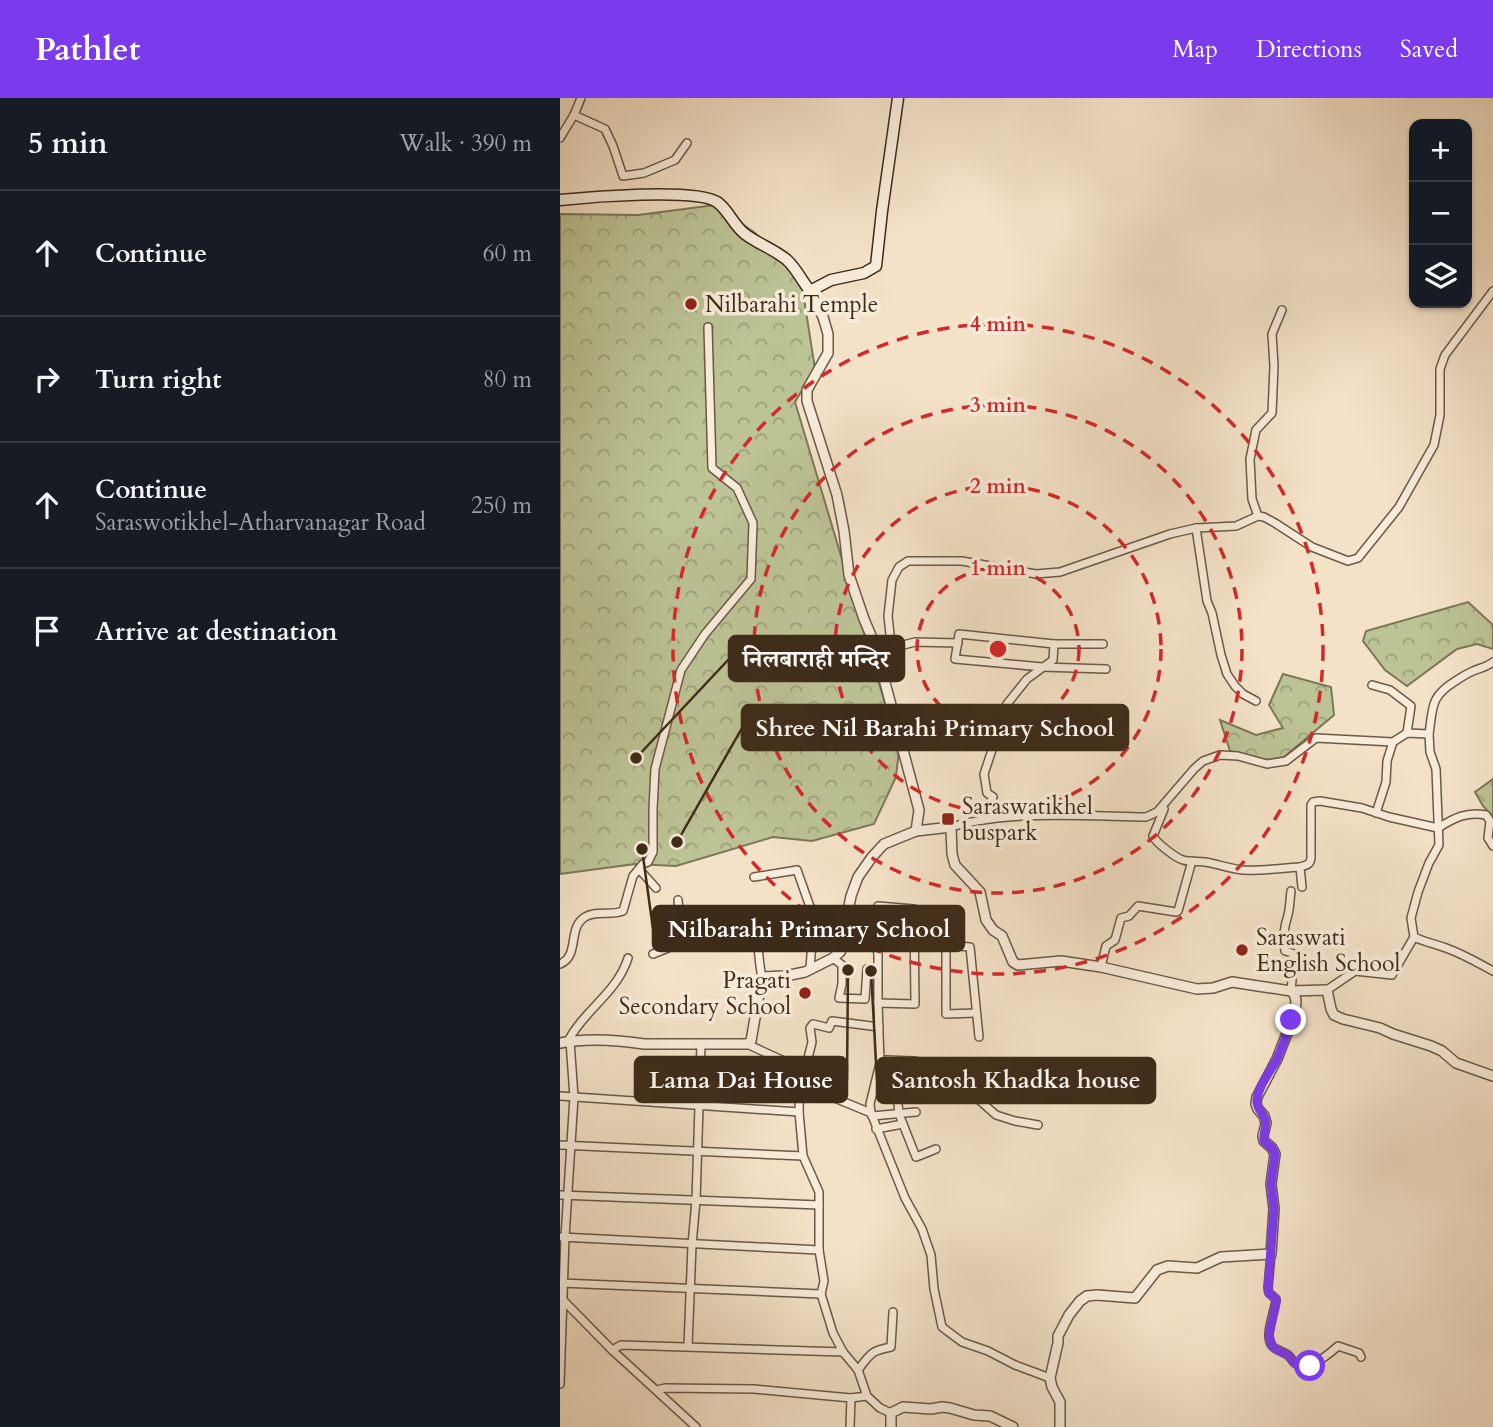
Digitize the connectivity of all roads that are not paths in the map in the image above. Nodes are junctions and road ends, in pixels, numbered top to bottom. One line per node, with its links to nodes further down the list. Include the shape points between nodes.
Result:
1 (581, 98): 3 (street)
2 (898, 98): 7 (main road, via 876,266)
3 (573, 115): 4 (street); 5 (street, via 605,129 623,176 675,160)
4 (561, 135)
5 (687, 143)
6 (560, 200): 7 (main road, via 695,195 716,201 746,235 788,261)
7 (810, 291): 20 (street, via 828,334 828,353 807,390 807,401 837,495 849,575)
8 (1493, 291): 11 (street, via 1440,369 1440,415 1434,445 1399,507 1358,558 1348,561 1312,547)
9 (1282, 310): 11 (street, via 1272,334 1272,413 1256,430 1250,459 1252,499)
10 (708, 327): 35 (street, via 712,468 737,488 753,523 751,579 681,670 655,769 653,852)
11 (1258, 516): 12 (street, via 1236,526)
12 (1196, 528): 16 (street, via 1060,572 1036,574 962,561 908,561 892,580 888,616); 22 (street, via 1207,600 1224,665 1235,686)
13 (958, 643): 14 (street, via 959,634); 16 (street, via 915,642); 18 (street, via 956,659)
14 (1054, 644): 15 (street); 18 (street, via 1053,660)
15 (1103, 644)
16 (892, 648): 20 (street)
17 (1493, 662): 24 (street, via 1437,696)
18 (1042, 667): 19 (street); 28 (street, via 1027,679 999,719 984,774 987,793 993,797)
19 (1106, 669)
20 (884, 678): 31 (street, via 919,810)
21 (1372, 685): 23 (street, via 1390,690 1411,706)
22 (1256, 701)
23 (1407, 733): 24 (street); 25 (street)
24 (1429, 734): 30 (street, via 1436,769)
25 (1393, 742): 26 (street, via 1316,738 1286,761 1267,764 1220,755 1203,761); 27 (street)
26 (1163, 805): 28 (street, via 1146,817); 33 (street, via 1153,836 1181,860)
27 (1376, 813): 30 (street); 34 (street, via 1313,803 1311,861)
28 (982, 820): 29 (street)
29 (951, 828): 31 (street); 53 (street, via 956,864 980,892 986,920 1002,936 1013,961 1018,965 1061,961)
30 (1438, 828): 32 (street, via 1468,814 1486,815); 45 (street, via 1439,845 1411,918)
31 (916, 831): 42 (street, via 884,844 872,857 858,877)
32 (1493, 846)
33 (1192, 861): 34 (street, via 1245,870); 53 (street, via 1178,911 1138,906 1121,918)
34 (1300, 867): 37 (street)
35 (639, 869): 38 (street); 52 (street, via 623,911 582,918 568,960)
36 (754, 877): 41 (street, via 797,870)
37 (1301, 887)
38 (656, 888)
39 (1291, 891): 59 (street, via 1284,933 1285,951 1294,957)
40 (678, 900): 46 (street)
41 (814, 918): 43 (street); 54 (street)
42 (846, 921): 44 (street); 51 (street, via 846,940)
43 (757, 922)
44 (877, 923): 47 (street, via 878,906 914,909); 61 (street)
45 (1414, 937): 56 (street); 58 (street, via 1392,975 1355,971)
46 (684, 940): 49 (street); 57 (street, via 728,924 749,924 755,927 758,939)
47 (915, 945): 48 (street); 61 (street, via 915,1004)
48 (946, 945): 62 (street, via 970,947); 62 (street, via 946,1014)
49 (653, 954)
50 (628, 958): 65 (street, via 620,978)
51 (833, 958): 57 (street, via 805,972); 60 (street, via 842,965 837,998)
52 (560, 964)
53 (1101, 967): 59 (street, via 1197,989 1232,982)
54 (810, 968)
55 (867, 969): 60 (street)
56 (1493, 971)
57 (762, 977): 67 (street)
58 (1327, 990): 59 (street); 70 (street, via 1334,1016 1432,1046 1456,1063)
59 (1292, 991): 93 (street, via 1296,1013 1256,1104 1265,1116 1264,1141 1275,1154)
60 (866, 999): 61 (street)
61 (878, 1002): 63 (street)
62 (976, 1013): 64 (street)
63 (879, 1027): 68 (street); 69 (street, via 832,1021 829,1028 813,1024)
64 (979, 1037)
65 (566, 1042): 66 (street); 73 (street)
66 (701, 1044): 67 (street); 74 (street)
67 (747, 1044): 69 (street)
68 (880, 1063): 78 (street, via 870,1104); 80 (street, via 941,1066 996,1115)
69 (802, 1068): 75 (street); 78 (street, via 832,1083 837,1099)
70 (1493, 1076)
71 (912, 1093): 77 (street, via 897,1094)
72 (560, 1097): 73 (street)
73 (574, 1097): 74 (street); 83 (street)
74 (698, 1106): 75 (street); 85 (street)
75 (799, 1112): 86 (street)
76 (916, 1112): 77 (street)
77 (899, 1114): 78 (street); 79 (street)
78 (872, 1115): 81 (street)
79 (903, 1125): 81 (street); 84 (street, via 916,1157)
80 (1038, 1125)
81 (876, 1129): 105 (street, via 922,1229 942,1327 962,1342)
82 (560, 1145): 83 (street)
83 (571, 1145): 85 (street); 87 (street)
84 (936, 1149)
85 (696, 1151): 86 (street); 88 (street)
86 (803, 1156): 89 (street, via 819,1192)
87 (564, 1195): 88 (street); 90 (street)
88 (696, 1200): 89 (street); 91 (street)
89 (819, 1205): 92 (street)
90 (562, 1237): 91 (street); 94 (street)
91 (692, 1245): 92 (street); 95 (street)
92 (819, 1250): 96 (street, via 824,1281)
93 (1271, 1254): 103 (street, via 1268,1288 1276,1299 1269,1335 1272,1346 1302,1366 1310,1366 1338,1346); 105 (street, via 1221,1257 1197,1268 1168,1266 1157,1270 1135,1298 1087,1296 1058,1336)
94 (562, 1283): 95 (street); 97 (street)
95 (691, 1289): 96 (street); 100 (street)
96 (821, 1294): 102 (street)
97 (561, 1298): 99 (street); 101 (street)
98 (894, 1312): 104 (street, via 891,1346 870,1354)
99 (561, 1336): 106 (street)
100 (688, 1346): 101 (street, via 621,1345); 102 (street)
101 (612, 1350): 107 (street)
102 (843, 1352): 104 (street)
103 (1361, 1357)
104 (859, 1370): 108 (street)
105 (1050, 1378): 115 (street, via 1060,1402)
106 (560, 1384)
107 (657, 1390): 109 (street, via 754,1389); 111 (street)
108 (867, 1396): 109 (street); 110 (street)
109 (851, 1398): 112 (street)
110 (891, 1413): 113 (street); 114 (street, via 903,1407 942,1407 990,1416)
111 (696, 1427)
112 (850, 1427)
113 (891, 1427)
114 (1013, 1427)
115 (1060, 1427)

